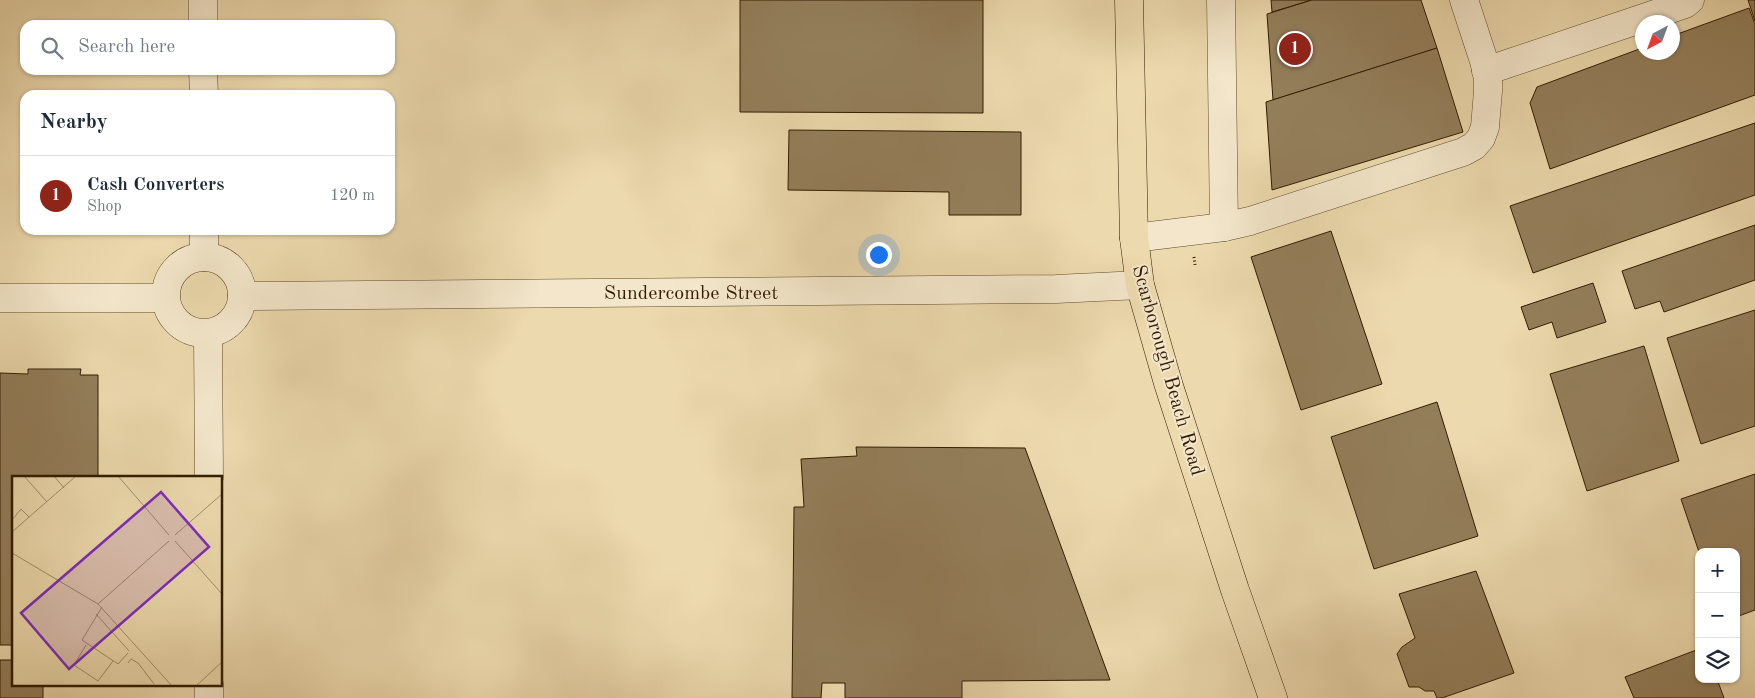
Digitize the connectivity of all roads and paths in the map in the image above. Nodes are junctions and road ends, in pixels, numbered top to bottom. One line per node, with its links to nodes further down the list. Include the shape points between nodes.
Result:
1 (203, 0): 6 (street)
2 (1129, 0): 12 (main road, Scarborough Beach Road)
3 (1222, 0): 10 (street)
4 (1464, 0): 7 (street)
5 (1690, 0): 7 (street)
6 (203, 20)
7 (1486, 71): 10 (street, via 1485,127 1474,146)
8 (203, 75): 9 (street)
9 (204, 90)
10 (1224, 227): 12 (street)
11 (204, 235): 13 (street)
12 (1134, 238): 14 (main road, Scarborough Beach Road)
13 (204, 257): 15 (street, via 227,265 241,284); 17 (street, via 194,258 176,269 170,278)
14 (1140, 285): 15 (street, Sundercombe Street, via 1046,289); 20 (main road, Scarborough Beach Road, via 1168,383)
15 (242, 296): 18 (street, via 236,317 229,325)
16 (0, 298): 17 (street)
17 (166, 298): 18 (street, via 175,321 190,331)
18 (208, 334): 19 (street)
19 (209, 476)
20 (1273, 698)

